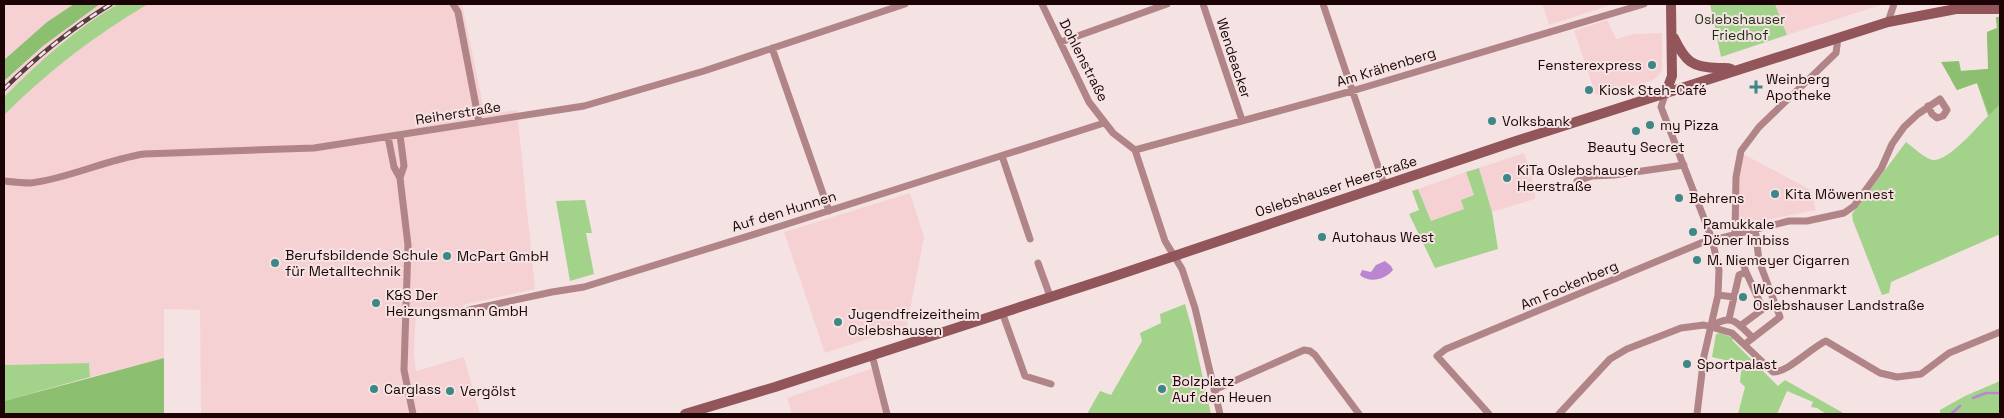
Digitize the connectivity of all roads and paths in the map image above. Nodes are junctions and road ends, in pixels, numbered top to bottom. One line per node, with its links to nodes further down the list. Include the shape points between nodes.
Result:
1 (453, 4): 21 (street, via 458,12)
2 (905, 4): 15 (street, Reiherstraße)
3 (1042, 4): 14 (street, Dohlenstraße)
4 (1167, 4): 14 (street)
5 (1203, 4): 20 (street, Wendeacker)
6 (1323, 4): 17 (street)
7 (1644, 4): 17 (street, Am Krähenberg)
8 (1670, 4): 12 (main road)
9 (1894, 4): 11 (street)
10 (2000, 9): 11 (main road, Oslebshauser Heerstraße, via 1956,9)
11 (1888, 22): 13 (main road, Oslebshauser Heerstraße)
12 (1673, 37): 16 (main road, via 1684,57 1699,67); 18 (main road, via 1672,76)
13 (1838, 38): 16 (main road, Oslebshauser Heerstraße); 33 (street, via 1836,53 1759,127 1741,151 1736,177)
14 (1061, 42): 22 (street, Dohlenstraße, via 1089,102)
15 (772, 48): 21 (street, Reiherstraße, via 591,104); 32 (street)
16 (1735, 71): 18 (main road, Oslebshauser Heerstraße)
17 (1352, 91): 20 (street, Am Krähenberg); 31 (street)
18 (1666, 92): 27 (street, via 1661,107); 31 (main road, Oslebshauser Heerstraße)
19 (1928, 106): 33 (street, Am Fockenberg, via 1904,127 1881,169 1849,210 1807,222 1789,221)
20 (1242, 120): 25 (street, Am Krähenberg)
21 (479, 122): 23 (street, Reiherstraße)
22 (1104, 123): 25 (street, Dohlenstraße); 26 (street, Auf den Hunnen)
23 (400, 135): 24 (street, Reiherstraße); 28 (street, via 404,166)
24 (388, 137): 28 (street, via 394,167); 29 (street, Reiherstraße, via 314,148 144,154 30,183)
25 (1135, 150): 37 (street, via 1165,241)
26 (1002, 156): 32 (street, Auf den Hunnen); 35 (street)
27 (1684, 165): 30 (street, via 1592,176); 36 (street)
28 (400, 178): 53 (street, via 408,245 404,370)
29 (4, 181)
30 (1577, 181)
31 (1384, 184): 37 (main road, Oslebshauser Heerstraße)
32 (829, 211): 42 (street, Auf den Hunnen, via 584,286)
33 (1735, 233): 36 (street, Am Fockenberg)
34 (1756, 235): 48 (street, via 1759,261 1780,317)
35 (1030, 239)
36 (1712, 240): 39 (street, via 1719,270); 58 (street, Am Fockenberg, via 1446,349 1437,356)
37 (1173, 255): 40 (main road, Oslebshauser Heerstraße); 52 (street, via 1182,269 1200,324)
38 (1038, 263): 40 (street)
39 (1718, 295): 41 (street); 46 (street)
40 (1050, 296): 43 (main road, Oslebshauser Heerstraße)
41 (1734, 297): 44 (street); 45 (street, via 1739,275 1745,269 1763,309)
42 (468, 310)
43 (1002, 312): 50 (main road, Oslebshauser Heerstraße); 51 (street, via 1025,376)
44 (1729, 319): 45 (street); 46 (street, via 1720,320)
45 (1740, 326): 48 (street)
46 (1710, 327): 49 (street, via 1732,333); 59 (street, via 1681,328 1610,358); 60 (street)
47 (2000, 332): 49 (street, via 1949,353 1921,374 1897,378 1880,373 1826,341 1783,370 1773,372)
48 (1753, 338): 49 (street)
49 (1745, 344)
50 (872, 355): 54 (main road, Oslebshauser Heerstraße); 55 (street)
51 (1051, 384)
52 (1214, 390): 56 (street); 57 (street, via 1304,350 1315,355)
53 (413, 414)
54 (685, 414)
55 (887, 414)
56 (1220, 414)
57 (1359, 414)
58 (1489, 414)
59 (1559, 414)
60 (1697, 414)

